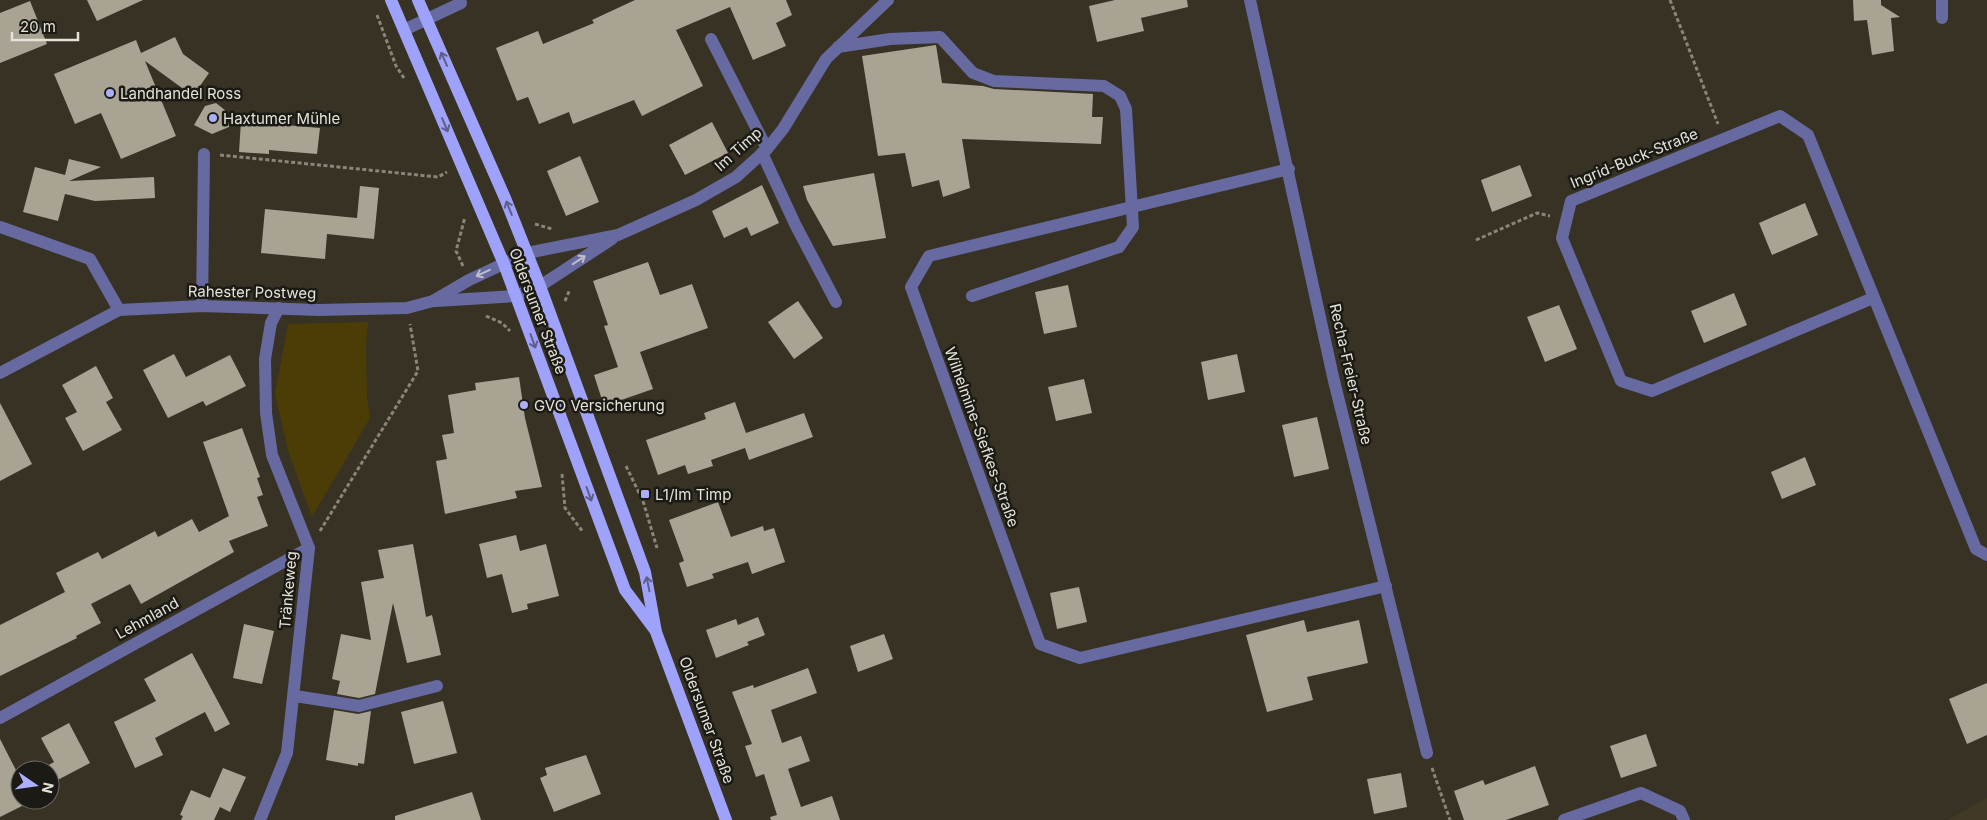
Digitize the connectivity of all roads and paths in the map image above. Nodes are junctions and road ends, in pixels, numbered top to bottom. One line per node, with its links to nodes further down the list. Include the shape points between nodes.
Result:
1 (391, 0): 10 (main road, Oldersumer Straße)
2 (418, 0): 9 (main road, Oldersumer Straße)
3 (459, 0): 9 (street, via 461,3)
4 (888, 0): 12 (street, Im Timp)
5 (1250, 0): 17 (street, Recha-Freier-Straße)
6 (1670, 0): 13 (path)
7 (1942, 0): 8 (street)
8 (1942, 18)
9 (427, 20): 10 (street); 24 (main road, Oldersumer Straße, one-way to 9)
10 (404, 30): 16 (main road, Oldersumer Straße, one-way to 16)
11 (711, 39): 14 (street)
12 (838, 47): 14 (street, Im Timp, via 826,59 783,129); 18 (street, via 890,39 940,37 973,74 994,81 1104,86 1120,96 1126,109)
13 (1724, 139): 19 (street, Ingrid-Buck-Straße, via 1571,201); 30 (street, Ingrid-Buck-Straße, via 1780,116 1808,135)
14 (764, 151): 21 (street, Im Timp, via 736,177 696,200); 33 (street, via 792,219)
15 (204, 154): 16 (path, via 438,176); 34 (street)
16 (462, 165): 25 (main road, Oldersumer Straße)
17 (1289, 169): 18 (street, Wilhelmine-Siefkes-Straße); 44 (street, Recha-Freier-Straße, via 1334,381)
18 (1132, 207): 29 (street, via 1132,227 1119,247); 44 (street, Wilhelmine-Siefkes-Straße, via 929,256 911,287 1040,644 1080,658)
19 (1566, 220): 22 (path, via 1537,213); 30 (street, Ingrid-Buck-Straße, via 1562,238 1621,381 1652,391)
20 (0, 227): 37 (street, via 90,259)
21 (618, 235): 24 (street, Im Timp); 27 (street, one-way to 21)
22 (1476, 240)
23 (456, 251): 26 (path)
24 (527, 253): 25 (street, Rahester Postweg); 27 (main road, Oldersumer Straße)
25 (504, 264): 26 (street, Rahester Postweg, one-way to 26); 28 (main road, Oldersumer Straße)
26 (469, 280): 32 (street, Rahester Postweg)
27 (540, 286): 28 (street); 45 (main road, Oldersumer Straße, one-way to 27, via 645,572)
28 (516, 296): 31 (street); 45 (main road, Oldersumer Straße, one-way to 45, via 626,590)
29 (972, 296)
30 (1873, 298): 43 (street, Ingrid-Buck-Straße, via 1976,550)
31 (476, 300): 32 (street); 38 (path, via 481,313 502,323)
32 (434, 302): 36 (street, Rahester Postweg)
33 (836, 302)
34 (202, 306): 35 (street, Rahester Postweg); 37 (street, Rahester Postweg)
35 (279, 308): 36 (street, Rahester Postweg); 42 (street, Tränkeweg, via 271,323 265,359 266,414 272,455)
36 (407, 308): 42 (path, via 418,371)
37 (119, 310): 39 (street)
38 (512, 334)
39 (0, 373)
40 (561, 465): 41 (path, via 565,508)
41 (587, 537)
42 (309, 548): 47 (street, Tränkeweg); 48 (street, Lehmland)
43 (1987, 555)
44 (1386, 586): 49 (street, Recha-Freier-Straße)
45 (656, 632): 51 (main road, Oldersumer Straße)
46 (437, 686): 47 (street, via 359,706)
47 (295, 696): 50 (street, Tränkeweg, via 287,753)
48 (0, 718)
49 (1427, 753): 52 (path)
50 (260, 820)
51 (726, 820)
52 (1450, 820)
53 (1564, 820): 54 (street, via 1641,793 1680,811)
54 (1684, 820)

